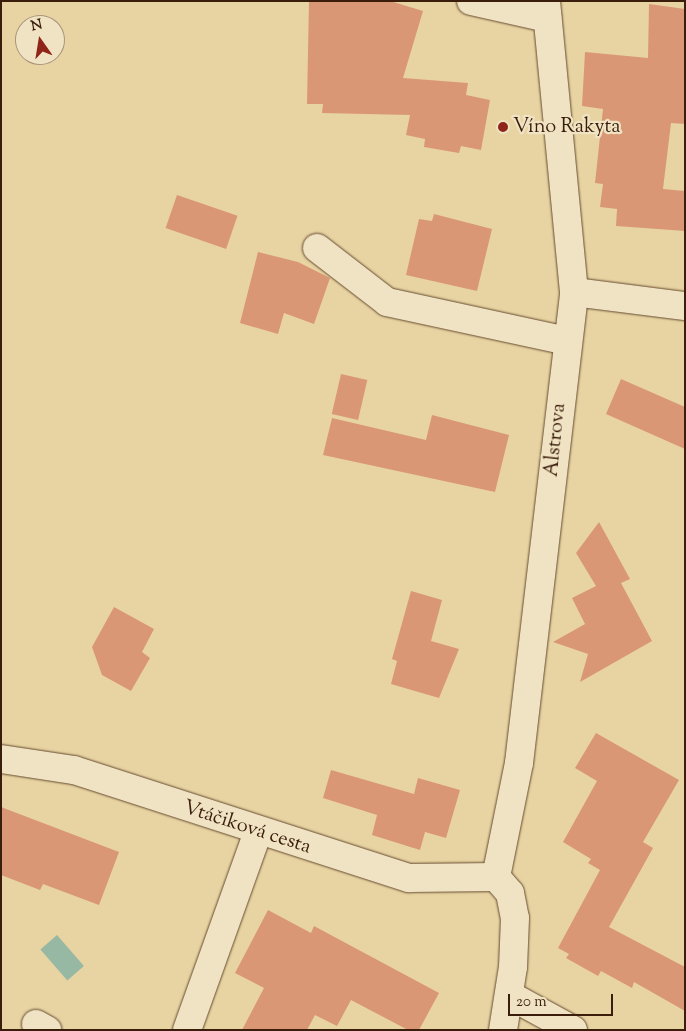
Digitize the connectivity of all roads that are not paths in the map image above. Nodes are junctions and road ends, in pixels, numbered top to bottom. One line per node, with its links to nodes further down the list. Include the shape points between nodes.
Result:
1 (470, 1): 2 (street)
2 (547, 10): 4 (street, Alstrova)
3 (317, 248): 6 (street, via 387,302)
4 (574, 292): 5 (street); 6 (street, Alstrova)
5 (685, 306)
6 (568, 341): 9 (street, Alstrova, via 519,763)
7 (1, 760): 8 (street, Vtáčiková cesta, via 74,770)
8 (258, 832): 9 (street, Vtáčiková cesta, via 409,878); 11 (street)
9 (496, 876): 10 (street, via 510,893 515,918)
10 (508, 995): 12 (street); 13 (street)
11 (187, 1030)
12 (503, 1030)
13 (573, 1030)

